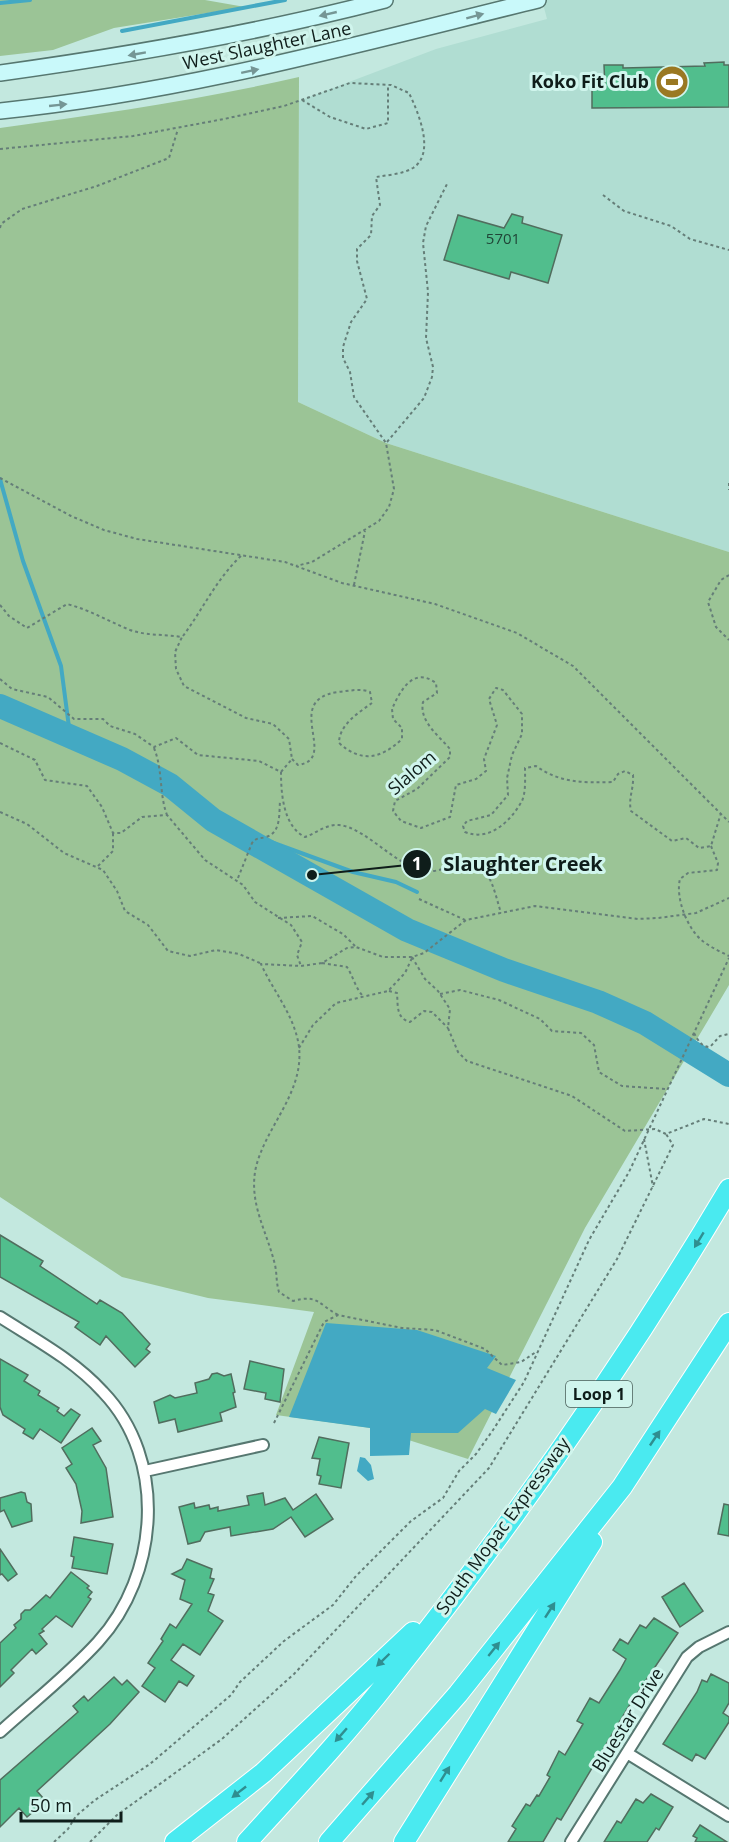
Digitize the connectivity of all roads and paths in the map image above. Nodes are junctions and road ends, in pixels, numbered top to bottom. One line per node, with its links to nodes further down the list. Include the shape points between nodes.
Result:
1 (385, 0): 3 (main road, West Slaughter Lane, one-way to 3, via 223,38)
2 (538, 0): 6 (main road, West Slaughter Lane, one-way to 2, via 77,103 224,77)
3 (0, 73)
4 (388, 85): 5 (path, via 350,83); 5 (path, via 388,123 366,129 330,117); 13 (path, via 409,93 416,107 425,153 414,167 376,177 380,205 372,216 371,235 357,249 367,299 351,322 343,347 354,397)
5 (302, 100): 7 (path)
6 (0, 111)
7 (178, 128): 8 (path); 11 (path, via 169,158 22,209)
8 (0, 149)
9 (447, 184): 13 (path, via 426,226 423,243 428,292 426,338 432,377 424,398)
10 (603, 195): 12 (path, via 624,211 671,226 690,239)
11 (0, 228)
12 (729, 250)
13 (386, 443): 17 (path, via 394,489 389,507)
14 (0, 478): 18 (path, via 104,530)
15 (729, 483): 16 (path)
16 (729, 490)
17 (365, 531): 19 (path, via 312,562); 21 (path)
18 (242, 555): 19 (path); 23 (path, via 226,570)
19 (296, 566): 21 (path)
20 (729, 575): 24 (path, via 721,580 708,602 716,627)
21 (354, 585): 32 (path, via 435,604 517,633 573,666)
22 (0, 605): 23 (path, via 27,628 67,604 91,610 129,630 156,637)
23 (182, 637): 28 (path, via 175,652 176,669 184,686 246,718 273,724 289,739)
24 (729, 640)
25 (0, 679): 27 (path, via 12,689 48,697 74,719 102,719)
26 (0, 743): 35 (path, via 35,760 45,780 87,786)
27 (154, 747): 29 (path, via 177,738 198,755 259,761); 33 (path, via 160,761)
28 (292, 759): 29 (path); 36 (path, Slalom, via 298,765 306,764 313,756 310,711 316,700 332,693 363,689 370,692 372,703 355,715 339,735 339,743 351,754 375,757 392,749 402,739 402,728 393,719 392,710 401,690 420,676 429,678 436,684 437,693 423,702 421,711 428,726 450,749 450,758 417,789 395,801 393,811 401,821 421,828 437,824 450,817 456,784 476,779 486,771 484,759 497,725 489,699 496,688 503,690 522,714 522,734 512,755 508,795 491,815 468,821 463,826 465,832 479,836 495,832 523,800 525,768 536,765 570,783 612,782 625,771 633,775 631,811 672,841 686,838 699,848)
29 (281, 772): 30 (path)
30 (281, 799): 39 (path, via 276,830 252,843); 43 (path, via 298,834 305,837 339,825 369,837 401,861 432,871 470,860 491,878)
31 (0, 812): 37 (path, via 27,824 64,853)
32 (721, 813): 34 (path); 36 (path)
33 (166, 816): 35 (path, via 142,817 121,833); 38 (path, via 209,863)
34 (729, 822)
35 (113, 832): 37 (path, via 113,851)
36 (711, 846): 44 (path, via 717,870 688,873 680,879 677,889)
37 (98, 866): 51 (path, via 117,891 125,910 148,925 168,951 190,956 216,950 239,954)
38 (230, 877): 39 (path); 40 (path)
39 (238, 878): 40 (path)
40 (243, 885): 45 (path, via 255,902)
41 (729, 898): 44 (path)
42 (419, 899): 46 (path)
43 (501, 913): 44 (path, via 535,906 638,919); 46 (path)
44 (685, 914): 49 (path, via 703,942)
45 (278, 918): 47 (path, via 312,916 343,934); 52 (path, via 291,925 302,942 297,955)
46 (466, 920): 48 (path, via 424,953)
47 (356, 947): 48 (path, via 383,957); 50 (path)
48 (412, 957): 53 (path, via 405,973); 54 (path)
49 (729, 957): 57 (path)
50 (322, 963): 52 (path); 55 (path, via 347,967 358,992)
51 (261, 964): 52 (path); 59 (path, via 288,1014)
52 (301, 966)
53 (388, 990): 55 (path); 56 (path, via 397,993 398,1014 403,1020 410,1022 424,1011 432,1012)
54 (440, 994): 56 (path, via 450,1009); 60 (path, via 460,990 499,1000 540,1019 552,1031 581,1033 594,1044 599,1072 622,1086)
55 (365, 998): 59 (path, via 336,1003 313,1025)
56 (448, 1028): 62 (path, via 458,1052 468,1061 572,1096 625,1131)
57 (694, 1033): 58 (path, via 706,1047); 60 (path)
58 (729, 1034)
59 (299, 1048): 67 (path, via 296,1077 287,1104 257,1165 253,1198 276,1268 279,1292 293,1301 317,1299)
60 (668, 1089): 62 (path)
61 (729, 1124): 63 (path, via 704,1119)
62 (648, 1129): 63 (path); 64 (path)
63 (666, 1134): 65 (path, via 673,1145)
64 (644, 1137): 65 (path); 70 (path, via 629,1172 589,1240)
65 (653, 1187): 81 (path, via 617,1259 489,1468 294,1674 222,1738 117,1815)
66 (729, 1189): 75 (highway, South Mopac Expressway / Loop 1, one-way to 75, via 607,1383)
67 (338, 1315): 70 (path, via 402,1328 435,1330 485,1349 502,1365 521,1362); 71 (path, via 324,1322)
68 (0, 1317): 73 (street, via 68,1360 104,1392 132,1433)
69 (729, 1323): 74 (highway, one-way to 69)
70 (538, 1351): 80 (path, via 524,1382 493,1430 459,1471 443,1498 411,1521 333,1605 284,1641 231,1695 150,1764 76,1816)
71 (274, 1423)
72 (262, 1445): 73 (street)
73 (145, 1471): 77 (street, via 146,1544 138,1575 121,1612 98,1642)
74 (622, 1487): 84 (highway, one-way to 74, via 458,1694); 85 (highway, one-way to 74, via 585,1555)
75 (456, 1591): 82 (highway, one-way to 82, via 263,1773); 83 (highway, South Mopac Expressway / Loop 1, one-way to 83, via 387,1682)
76 (729, 1632): 78 (street, Bluestar Drive, via 687,1657)
77 (0, 1732)
78 (627, 1753): 79 (street); 86 (street, Bluestar Drive)
79 (729, 1816)
80 (54, 1842)
81 (90, 1842)
82 (175, 1842)
83 (248, 1842)
84 (329, 1842)
85 (404, 1842)
86 (571, 1842)

